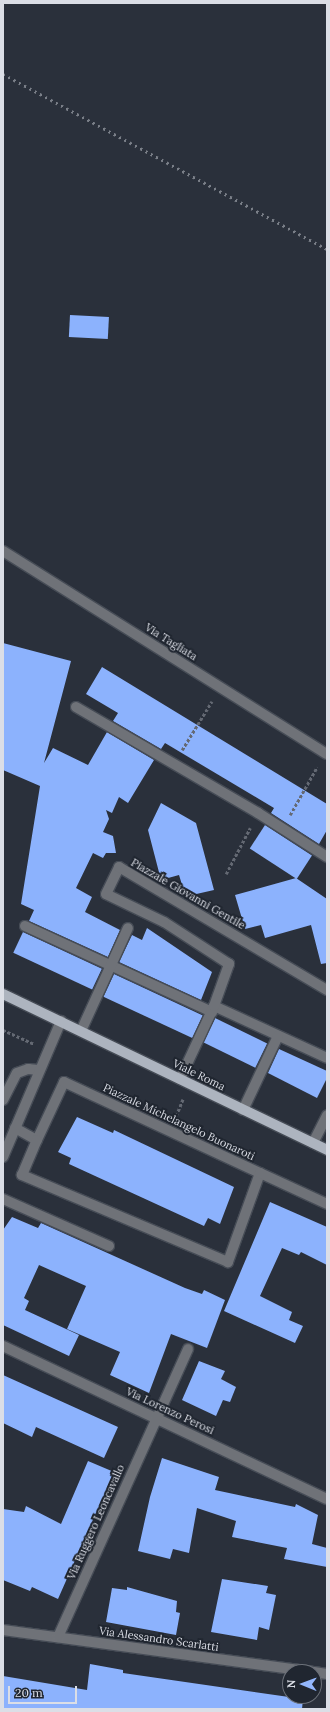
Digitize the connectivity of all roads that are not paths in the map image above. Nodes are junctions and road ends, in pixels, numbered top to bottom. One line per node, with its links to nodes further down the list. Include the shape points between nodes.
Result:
1 (3, 550): 3 (street, Via Tagliata)
2 (76, 707): 4 (street, via 258,813)
3 (327, 754)
4 (327, 857)
5 (25, 926): 7 (street)
6 (128, 928): 7 (street)
7 (110, 966): 10 (street); 12 (street)
8 (327, 990): 10 (street, Piazzale Giovanni Gentile, via 119,867 106,894 164,922 229,964)
9 (3, 994): 11 (main road, Viale Roma)
10 (213, 1009): 13 (street); 16 (street, Piazzale Giovanni Gentile)
11 (61, 1021): 12 (main road, Viale Roma); 15 (street)
12 (81, 1031): 16 (main road, Viale Roma)
13 (278, 1036): 14 (street); 18 (street)
14 (327, 1058)
15 (39, 1070): 17 (street, via 28,1069 17,1073); 20 (street)
16 (185, 1082): 18 (main road, Viale Roma)
17 (3, 1100)
18 (244, 1110): 22 (main road, Viale Roma)
19 (327, 1115): 22 (street)
20 (15, 1128): 21 (street); 24 (street)
21 (37, 1140): 25 (street, Piazzale Michelangelo Buonaroti, via 64,1082); 25 (street, Piazzale Michelangelo Buonaroti, via 22,1175 228,1262)
22 (314, 1143): 23 (main road, Viale Roma)
23 (327, 1150)
24 (3, 1157)
25 (260, 1173): 27 (street)
26 (3, 1199): 28 (street)
27 (327, 1204)
28 (109, 1246)
29 (3, 1346): 31 (street, Via Lorenzo Perosi)
30 (188, 1349): 31 (street, Via Ruggero Leoncavallo)
31 (156, 1417): 32 (street, Via Lorenzo Perosi); 34 (street, Via Ruggero Leoncavallo)
32 (327, 1499)
33 (3, 1630): 34 (street, Via Alessandro Scarlatti)
34 (58, 1637): 35 (street, Via Alessandro Scarlatti)
35 (282, 1668)

